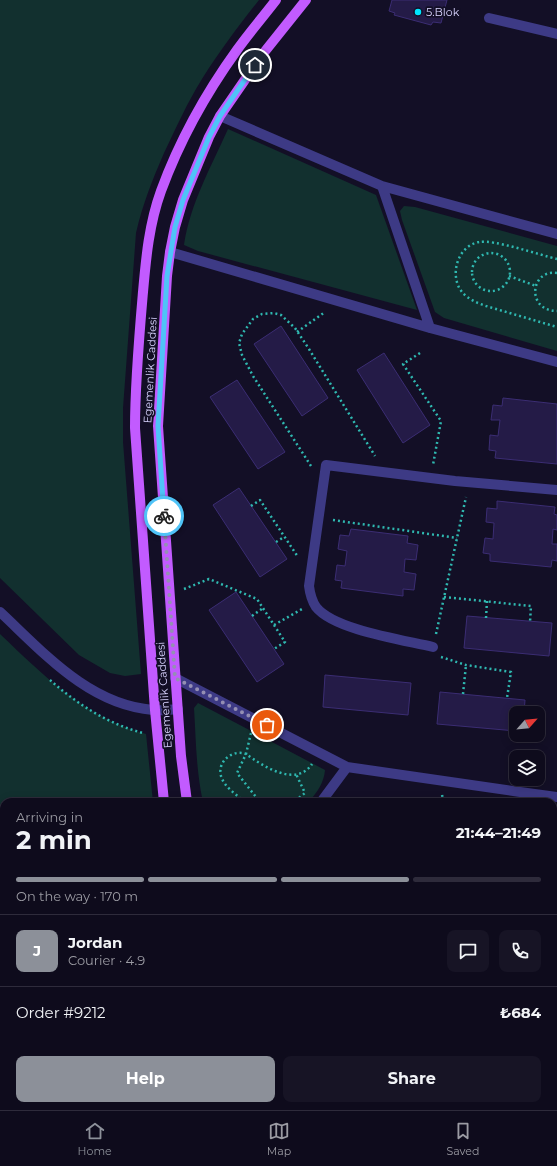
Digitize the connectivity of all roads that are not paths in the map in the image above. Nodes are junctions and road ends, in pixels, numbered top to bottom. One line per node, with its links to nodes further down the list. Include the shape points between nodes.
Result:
1 (276, 0): 16 (main road, Egemenlik Caddesi, via 216,82 176,154 161,192 148,240 138,338 135,428)
2 (306, 0): 5 (main road, Egemenlik Caddesi, via 262,55)
3 (489, 18): 4 (street)
4 (557, 34)
5 (220, 116): 6 (street); 8 (main road, Egemenlik Caddesi, via 183,200)
6 (382, 186): 7 (street); 9 (street)
7 (557, 234)
8 (170, 252): 9 (street); 14 (main road, Egemenlik Caddesi, via 158,426)
9 (430, 328): 10 (street)
10 (557, 362)
11 (557, 490): 13 (street, via 469,483 326,465 309,586 314,602 334,621 352,628)
12 (0, 612): 16 (street, via 75,680 109,698)
13 (433, 647)
14 (175, 678): 15 (main road, Egemenlik Caddesi); 17 (street)
15 (178, 709): 16 (street); 21 (main road, Egemenlik Caddesi)
16 (155, 710): 20 (main road, Egemenlik Caddesi)
17 (347, 767): 18 (street); 22 (street)
18 (522, 797): 19 (street)
19 (557, 797)
20 (164, 798)
21 (186, 798)
22 (324, 798)

